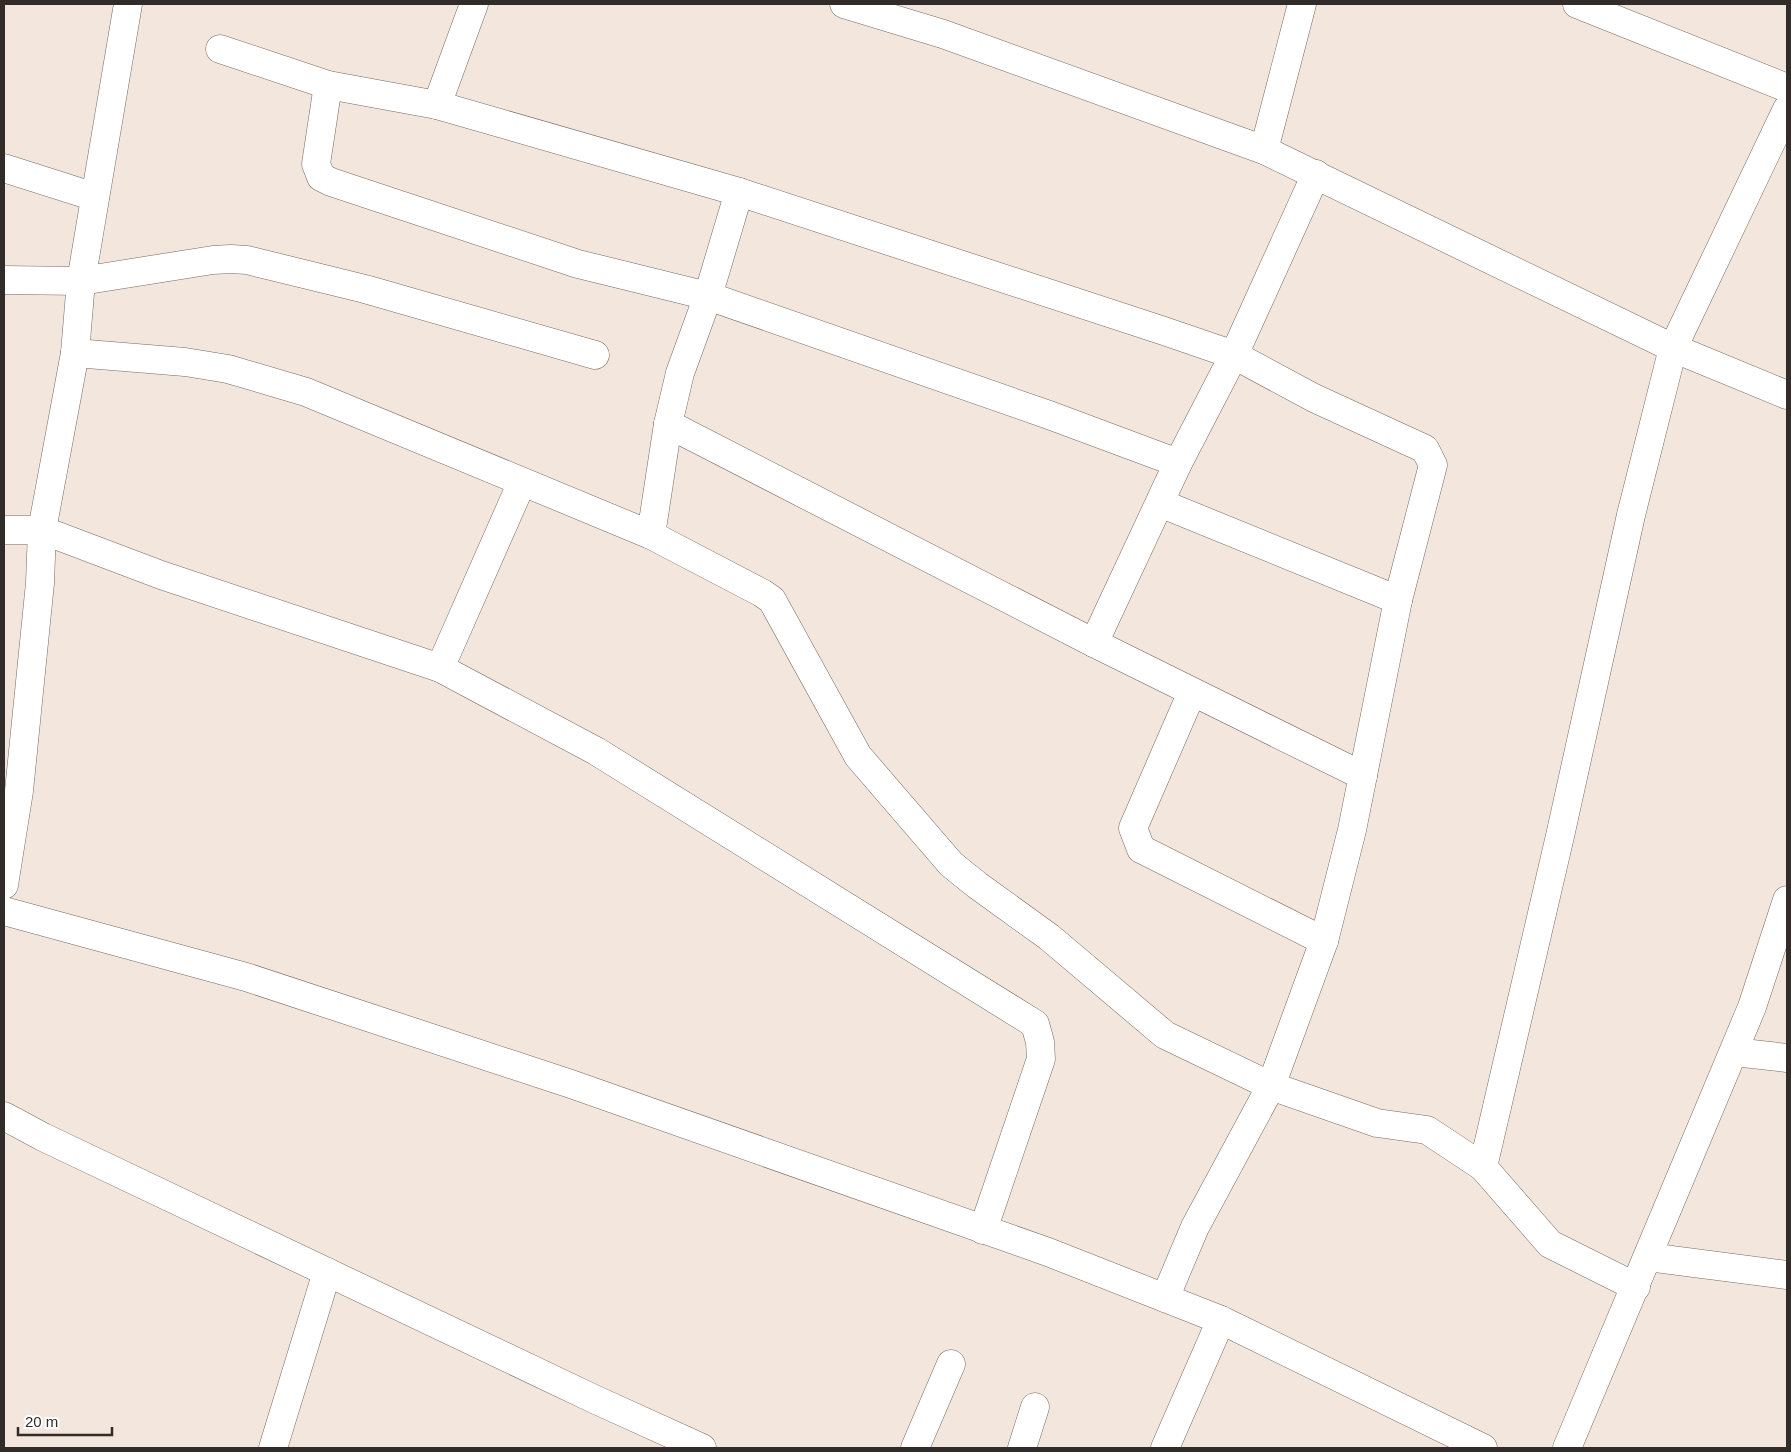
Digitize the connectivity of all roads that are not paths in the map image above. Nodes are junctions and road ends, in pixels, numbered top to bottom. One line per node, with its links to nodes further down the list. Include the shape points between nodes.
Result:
1 (128, 4): 15 (street)
2 (474, 4): 9 (street)
3 (844, 4): 11 (street, via 943,34)
4 (1302, 4): 11 (street)
5 (1577, 4): 8 (street)
6 (220, 50): 7 (street)
7 (328, 85): 9 (street); 18 (street, via 316,164 321,177 578,264)
8 (1787, 88)
9 (437, 105): 14 (street)
10 (1787, 109): 19 (street)
11 (1264, 150): 13 (street)
12 (4, 168): 15 (street)
13 (1316, 174): 19 (street); 22 (street)
14 (739, 192): 18 (street); 22 (street)
15 (95, 197): 17 (street)
16 (4, 280): 17 (street)
17 (81, 281): 20 (street); 21 (street, via 213,260 247,260 365,289)
18 (708, 296): 24 (street, via 680,373); 25 (street)
19 (1673, 348): 23 (street); 45 (street, via 1631,515)
20 (75, 353): 26 (street, via 228,369 306,392); 29 (street)
21 (595, 355)
22 (1234, 355): 25 (street); 31 (street, via 1314,398 1425,449 1433,465)
23 (1787, 395)
24 (668, 424): 30 (street); 32 (street)
25 (1178, 463): 27 (street)
26 (522, 482): 30 (street); 33 (street)
27 (1160, 503): 31 (street); 32 (street)
28 (4, 530): 29 (street)
29 (42, 530): 33 (street, via 171,578); 36 (street, via 40,583)
30 (651, 535): 43 (street, via 772,600 858,756 951,864 1049,937 1165,1035)
31 (1398, 600): 35 (street)
32 (1094, 644): 34 (street)
33 (440, 668): 46 (street, via 596,751 1035,1024 1041,1059)
34 (1192, 692): 35 (street); 40 (street, via 1133,828 1141,849)
35 (1363, 776): 40 (street)
36 (11, 791): 37 (street)
37 (4, 885)
38 (1787, 900): 41 (street)
39 (4, 911): 46 (street, via 256,980 571,1084)
40 (1324, 941): 43 (street)
41 (1734, 1052): 42 (street); 47 (street)
42 (1787, 1058)
43 (1271, 1086): 45 (street, via 1377,1123 1427,1130); 51 (street, via 1195,1227)
44 (4, 1116): 48 (street)
45 (1483, 1167): 50 (street, via 1550,1244)
46 (983, 1230): 51 (street)
47 (1648, 1258): 49 (street); 50 (street)
48 (327, 1272): 55 (street); 56 (street)
49 (1787, 1275)
50 (1636, 1287): 61 (street)
51 (1165, 1298): 52 (street)
52 (1221, 1320): 59 (street); 60 (street)
53 (952, 1364): 57 (street)
54 (1035, 1407): 58 (street)
55 (273, 1448)
56 (702, 1448)
57 (915, 1448)
58 (1022, 1448)
59 (1164, 1448)
60 (1483, 1448)
61 (1567, 1448)

